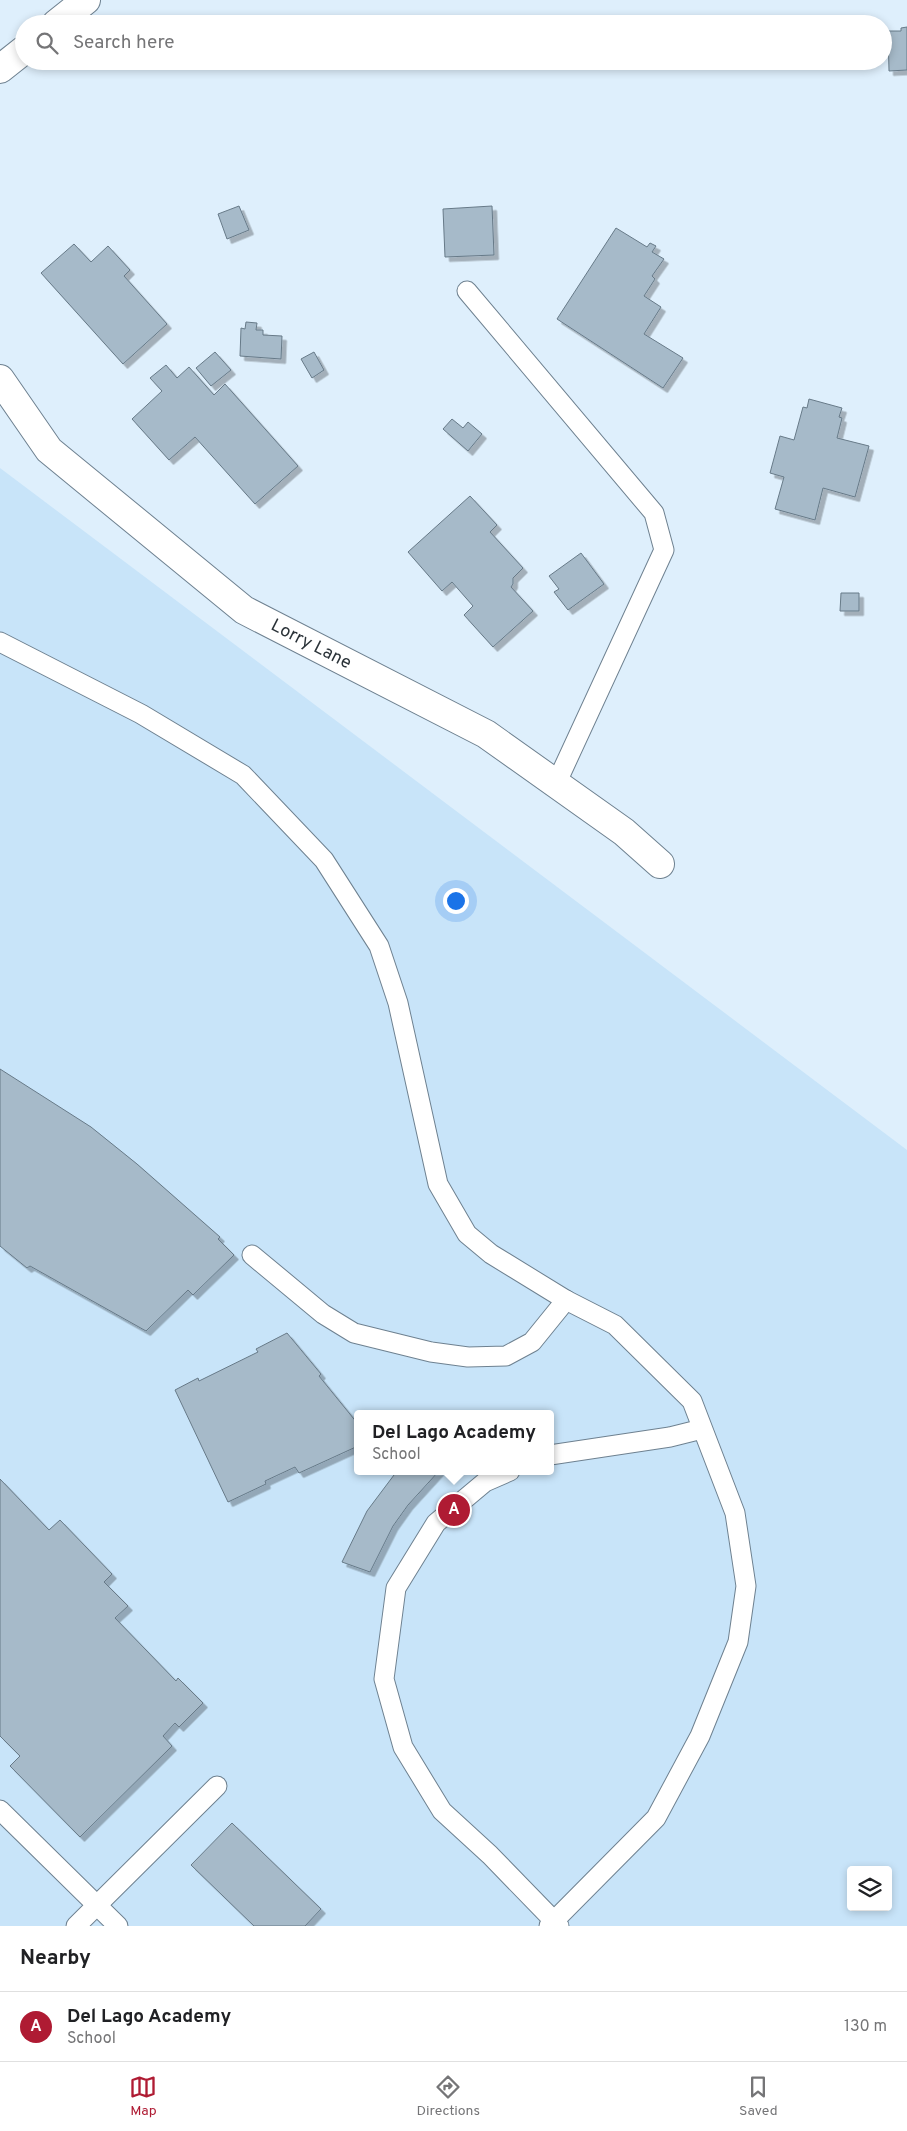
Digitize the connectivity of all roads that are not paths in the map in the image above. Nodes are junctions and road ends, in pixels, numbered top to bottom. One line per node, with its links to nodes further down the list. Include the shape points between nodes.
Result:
1 (86, 0): 2 (street)
2 (67, 15)
3 (15, 57): 4 (street)
4 (0, 69)
5 (467, 291): 8 (lane, via 654,513 664,550)
6 (0, 379): 8 (street, Lorry Lane, via 50,450 244,610 486,734)
7 (0, 642): 11 (lane, via 141,714 243,775 324,860 378,946 398,1004 438,1184 467,1234 491,1254)
8 (556, 784): 9 (street, Lorry Lane, via 624,832)
9 (660, 864)
10 (252, 1256): 11 (lane, via 323,1314 354,1333 431,1352 468,1357 506,1356 532,1342)
11 (566, 1300): 12 (lane, via 615,1326 692,1401)
12 (702, 1429): 13 (lane, via 670,1438); 18 (lane, via 735,1513 746,1586 738,1642 700,1736 656,1818)
13 (554, 1454)
14 (501, 1475): 18 (lane, via 485,1482 436,1523 396,1588 384,1679 403,1747 442,1811 490,1855)
15 (217, 1786): 17 (lane)
16 (0, 1810): 17 (lane)
17 (97, 1905): 19 (lane); 20 (lane)
18 (554, 1925)
19 (76, 1926)
20 (118, 1926)

